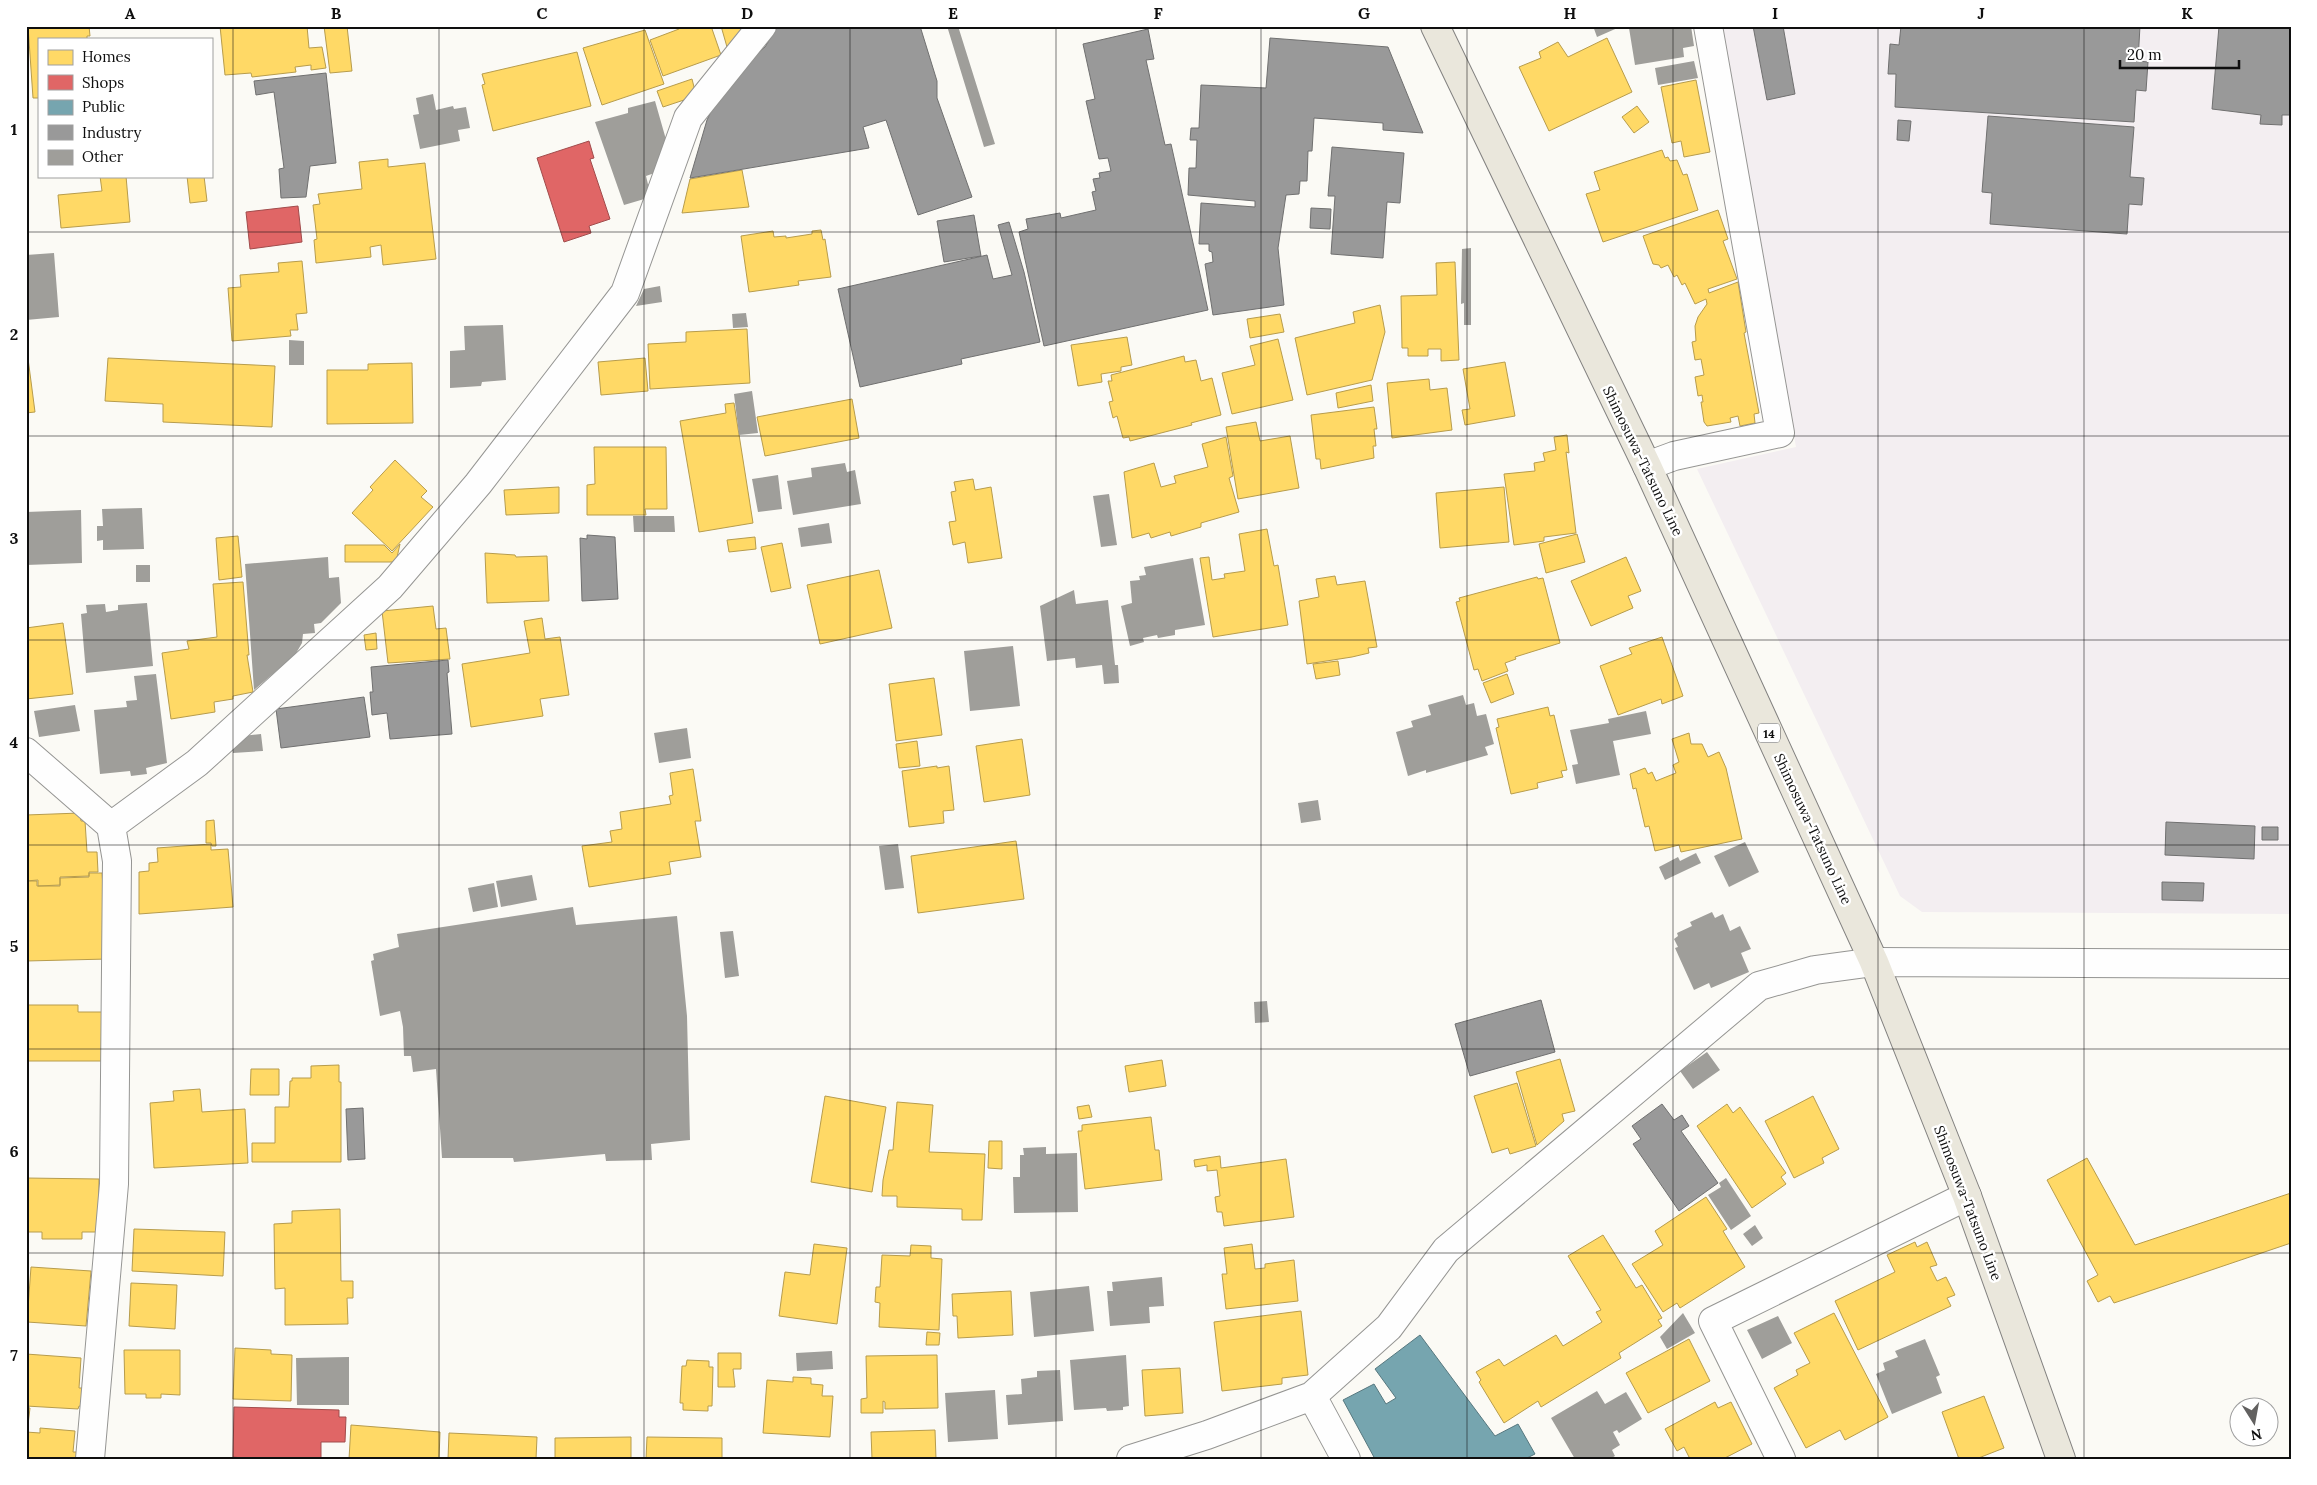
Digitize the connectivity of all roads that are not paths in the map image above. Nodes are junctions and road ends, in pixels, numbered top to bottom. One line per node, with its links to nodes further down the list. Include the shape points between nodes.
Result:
1 (762, 26): 6 (street, via 688,118 625,293 478,484 390,586 197,763)
2 (1435, 26): 4 (main road, Shimosuwa-Tatsuno Line / 14)
3 (1708, 26): 4 (street, via 1780,433 1674,456)
4 (1647, 466): 7 (main road, Shimosuwa-Tatsuno Line / 14)
5 (26, 752): 6 (street)
6 (111, 826): 11 (street, via 118,861 114,1184)
7 (1874, 962): 8 (street); 9 (main road, Shimosuwa-Tatsuno Line / 14); 10 (street, via 1815,970 1759,986 1446,1250 1389,1327)
8 (2291, 964)
9 (1966, 1196): 14 (street, via 1714,1321); 15 (main road, Shimosuwa-Tatsuno Line / 14)
10 (1312, 1396): 12 (street); 13 (street)
11 (90, 1459)
12 (1131, 1459)
13 (1346, 1459)
14 (1781, 1459)
15 (2061, 1459)

